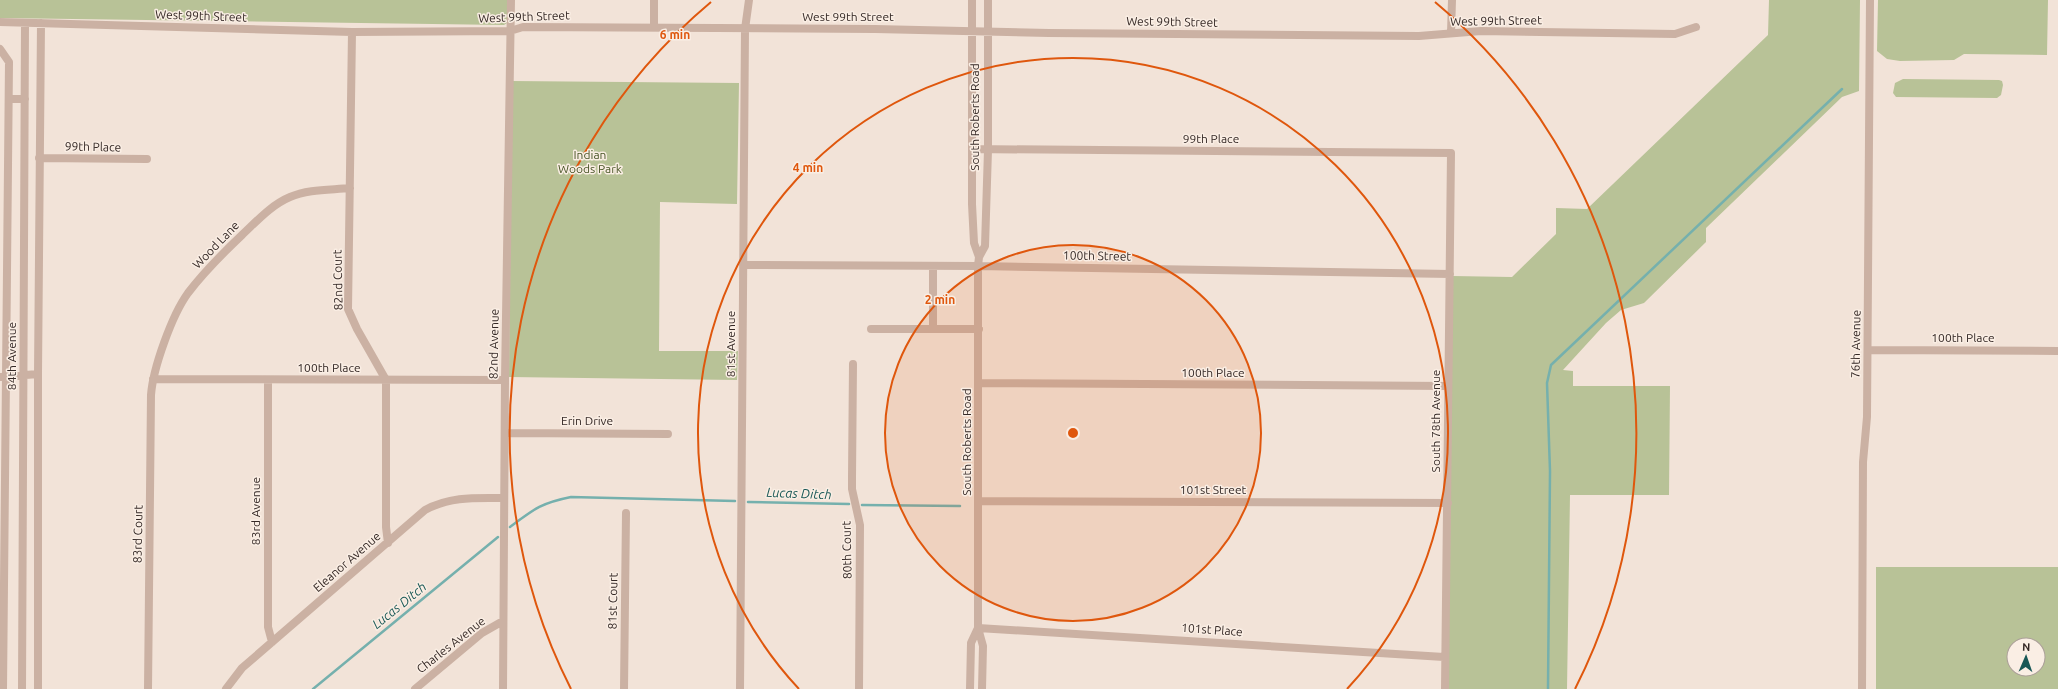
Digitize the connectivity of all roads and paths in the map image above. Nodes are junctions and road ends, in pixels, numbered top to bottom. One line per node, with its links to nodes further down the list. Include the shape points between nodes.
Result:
1 (511, 0): 15 (street, 82nd Avenue)
2 (654, 0): 11 (street)
3 (749, 0): 13 (street, 81st Avenue)
4 (972, 0): 14 (street, South Roberts Road)
5 (988, 0): 16 (street, South Roberts Road)
6 (1452, 0): 18 (street)
7 (1870, 0): 36 (street, 76th Avenue)
8 (0, 22): 9 (street, West 99th Street)
9 (25, 23): 10 (street, West 99th Street); 21 (street, 84th Avenue)
10 (41, 23): 17 (street, West 99th Street); 25 (street)
11 (654, 27): 13 (street, West 99th Street); 15 (street, West 99th Street, via 523,27)
12 (1696, 27): 18 (street, West 99th Street, via 1675,34 1481,31)
13 (745, 29): 14 (street, West 99th Street); 29 (street, 81st Avenue)
14 (972, 30): 16 (street, West 99th Street); 22 (street, South Roberts Road)
15 (510, 31): 17 (street, West 99th Street); 45 (street, 82nd Avenue)
16 (988, 31): 18 (street, West 99th Street, via 1412,36); 23 (street, South Roberts Road)
17 (352, 32): 27 (street, 82nd Court)
18 (1451, 33)
19 (1, 50): 20 (street, via 9,62)
20 (9, 99): 21 (street); 41 (street)
21 (25, 99): 39 (street, 84th Avenue)
22 (972, 149): 23 (street, 99th Place); 28 (street, South Roberts Road, via 974,243)
23 (988, 150): 24 (street, 99th Place); 28 (street, South Roberts Road, via 985,246)
24 (1450, 153): 32 (street, South 78th Avenue)
25 (39, 158): 26 (street, 99th Place); 40 (street)
26 (147, 159)
27 (350, 188): 42 (street, Wood Lane, via 307,192 290,197 269,209 214,262 187,294 172,324); 44 (street, 82nd Court, via 348,309)
28 (979, 257): 31 (street, South Roberts Road)
29 (743, 265): 30 (street, 100th Street); 67 (street, 81st Avenue)
30 (933, 266): 31 (street, 100th Street); 34 (street)
31 (978, 266): 32 (street, 100th Street); 35 (street, South Roberts Road)
32 (1450, 274): 47 (street, South 78th Avenue)
33 (871, 329): 34 (street)
34 (932, 329): 35 (street)
35 (979, 329): 46 (street, South Roberts Road)
36 (1868, 350): 37 (street, 100th Place); 72 (street, 76th Avenue, via 1863,462)
37 (2058, 351)
38 (853, 364): 68 (street, 80th Court, via 852,490 860,524)
39 (24, 374): 40 (street); 41 (street); 60 (street, 84th Avenue)
40 (38, 374): 61 (street)
41 (3, 376): 59 (street)
42 (152, 380): 43 (street, 100th Place); 62 (street, 83rd Court)
43 (268, 380): 44 (street, 100th Place); 57 (street, 83rd Avenue, via 268,627)
44 (386, 380): 45 (street, 100th Place); 54 (street, 82nd Court)
45 (505, 380): 48 (street, 82nd Avenue)
46 (979, 383): 47 (street, 100th Place); 51 (street, South Roberts Road)
47 (1448, 386): 52 (street, South 78th Avenue)
48 (506, 433): 49 (street, Erin Drive); 50 (street, 82nd Avenue)
49 (668, 434)
50 (504, 498): 54 (street, Eleanor Avenue, via 460,498 440,502 425,510); 55 (street, 82nd Avenue)
51 (979, 501): 52 (street, 101st Street); 56 (street, South Roberts Road)
52 (1448, 503): 58 (street, South 78th Avenue)
53 (626, 513): 66 (street, 81st Court)
54 (388, 543): 57 (street, Eleanor Avenue)
55 (503, 621): 64 (street, Charles Avenue, via 482,633); 65 (street, 82nd Avenue)
56 (978, 628): 58 (street, 101st Place); 69 (street, South Roberts Road, via 971,643); 70 (street, South Roberts Road, via 983,646)
57 (272, 642): 63 (street, Eleanor Avenue, via 242,668)
58 (1444, 657): 71 (street, South 78th Avenue)
59 (3, 689)
60 (22, 689)
61 (38, 689)
62 (148, 689)
63 (226, 689)
64 (415, 689)
65 (503, 689)
66 (624, 689)
67 (740, 689)
68 (859, 689)
69 (970, 689)
70 (982, 689)
71 (1445, 689)
72 (1862, 689)

